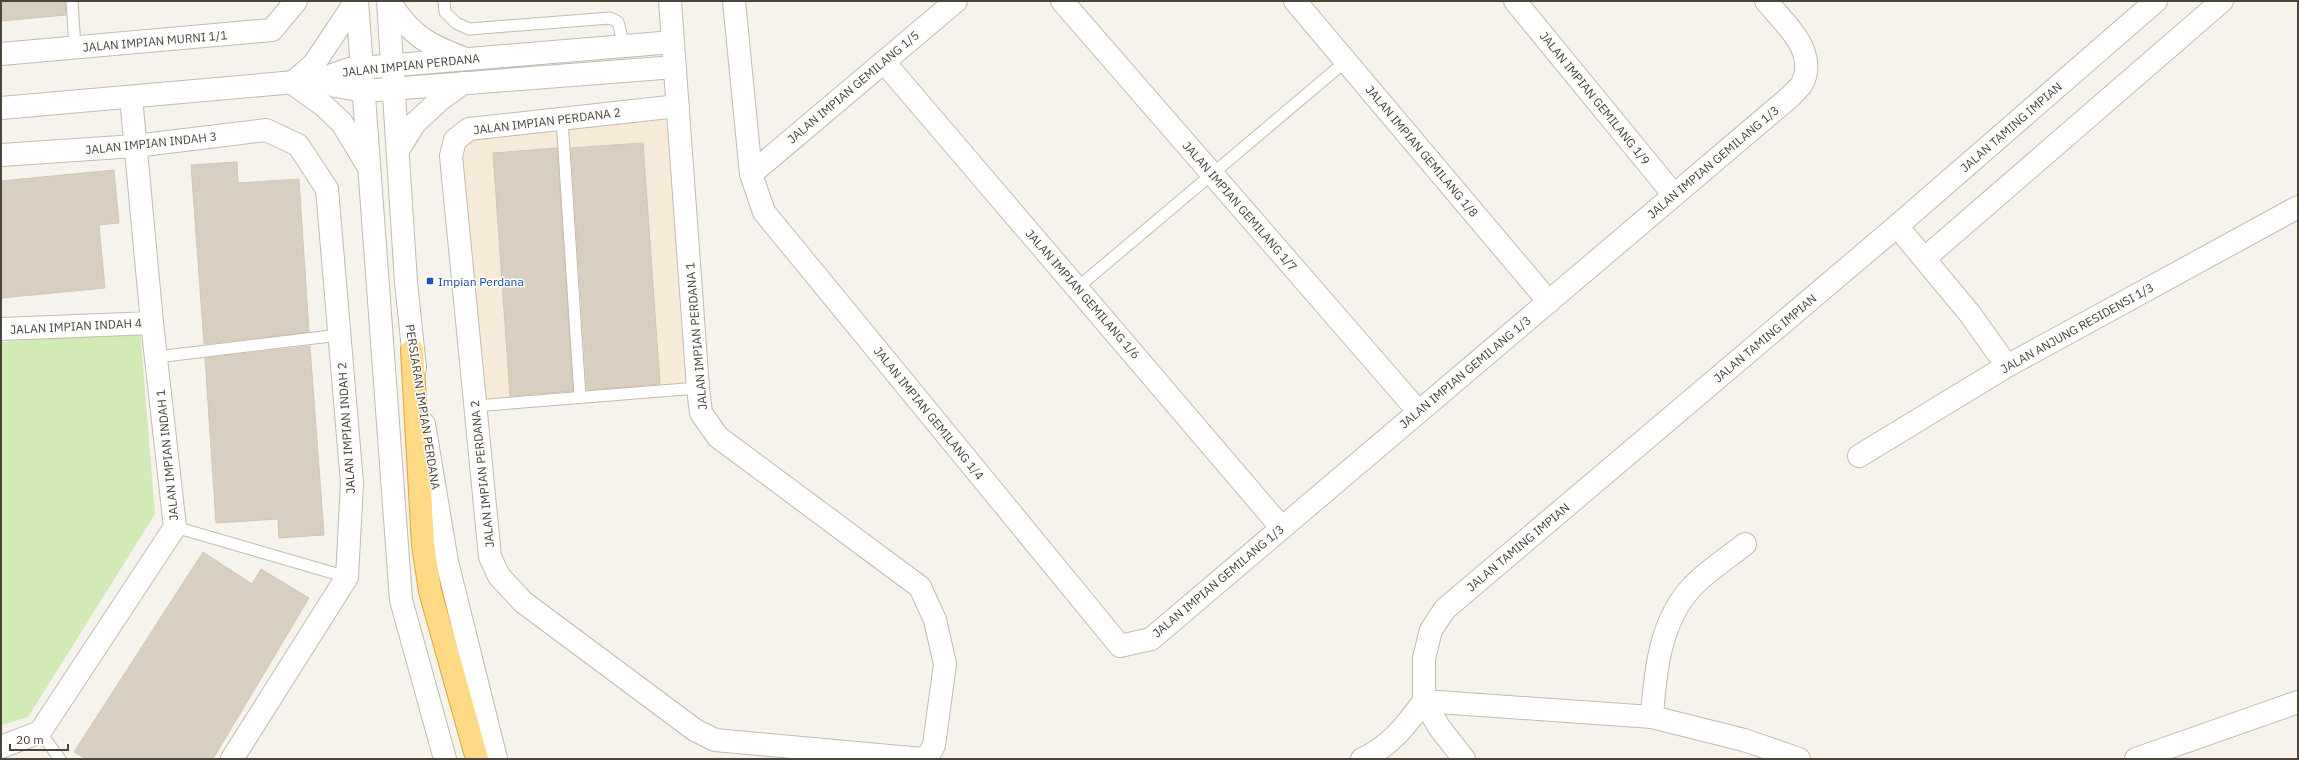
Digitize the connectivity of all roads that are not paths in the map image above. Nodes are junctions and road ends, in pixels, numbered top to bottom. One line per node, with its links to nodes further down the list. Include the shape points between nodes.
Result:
1 (72, 1): 17 (lane)
2 (296, 1): 17 (street, JALAN IMPIAN MURNI 1/1, via 272,30)
3 (356, 1): 23 (street); 26 (street, via 314,64)
4 (389, 1): 19 (street, via 402,22 417,35 435,48); 22 (street, PERSIARAN IMPIAN PERDANA)
5 (444, 1): 16 (lane, via 444,12 456,24 469,29 610,18 618,22)
6 (670, 1): 15 (street, JALAN IMPIAN PERDANA 1)
7 (734, 1): 39 (street, JALAN IMPIAN GEMILANG 1/4)
8 (956, 1): 21 (street, JALAN IMPIAN GEMILANG 1/5)
9 (1062, 1): 40 (street, JALAN IMPIAN GEMILANG 1/7)
10 (1295, 1): 20 (street, JALAN IMPIAN GEMILANG 1/8)
11 (1515, 1): 41 (street, JALAN IMPIAN GEMILANG 1/9)
12 (1766, 1): 41 (street, JALAN IMPIAN GEMILANG 1/3, via 1801,43 1806,62 1803,82 1791,96)
13 (2156, 1): 43 (street, JALAN TAMING IMPIAN)
14 (2222, 1): 44 (street)
15 (673, 42): 16 (street, JALAN IMPIAN PERDANA); 24 (street, JALAN IMPIAN PERDANA 1)
16 (624, 46): 19 (street, JALAN IMPIAN PERDANA)
17 (75, 48): 18 (street, JALAN IMPIAN MURNI 1/1)
18 (1, 54)
19 (466, 59): 22 (street, JALAN IMPIAN PERDANA)
20 (1346, 61): 40 (lane); 46 (street, JALAN IMPIAN GEMILANG 1/8)
21 (884, 62): 39 (street, JALAN IMPIAN GEMILANG 1/5); 45 (street, JALAN IMPIAN GEMILANG 1/6)
22 (392, 65): 23 (street, JALAN IMPIAN PERDANA); 28 (street, PERSIARAN IMPIAN PERDANA)
23 (362, 67): 25 (street, JALAN IMPIAN PERDANA, via 344,70); 29 (street)
24 (675, 67): 27 (street, JALAN IMPIAN PERDANA); 31 (street, JALAN IMPIAN PERDANA 1)
25 (318, 80): 26 (street); 29 (street, JALAN IMPIAN PERDANA)
26 (292, 83): 30 (street); 38 (street, via 323,105 342,123)
27 (463, 83): 28 (street, JALAN IMPIAN PERDANA); 36 (street, via 415,123)
28 (394, 89): 29 (street, JALAN IMPIAN PERDANA); 36 (street, PERSIARAN IMPIAN PERDANA)
29 (364, 91): 38 (street)
30 (131, 97): 32 (street); 35 (street, JALAN IMPIAN INDAH 1)
31 (678, 106): 33 (street, JALAN IMPIAN PERDANA 2); 53 (street, JALAN IMPIAN PERDANA 1)
32 (1, 108)
33 (562, 119): 54 (lane); 55 (street, JALAN IMPIAN PERDANA 2, via 468,129 455,140 451,156)
34 (298, 145): 35 (street, JALAN IMPIAN INDAH 3, via 266,130); 49 (street, JALAN IMPIAN INDAH 2, via 327,189)
35 (135, 146): 37 (street, JALAN IMPIAN INDAH 3); 47 (street, JALAN IMPIAN INDAH 1)
36 (398, 150): 50 (street, PERSIARAN IMPIAN PERDANA)
37 (1, 156)
38 (370, 168): 71 (street, via 401,600)
39 (751, 174): 62 (street, JALAN IMPIAN GEMILANG 1/4, via 764,212)
40 (1212, 174): 45 (lane); 56 (street, JALAN IMPIAN GEMILANG 1/7)
41 (1674, 195): 46 (street, JALAN IMPIAN GEMILANG 1/3)
42 (2298, 207): 52 (street, JALAN ANJUNG RESIDENSI 1/3)
43 (1897, 226): 44 (street); 64 (street, JALAN TAMING IMPIAN, via 1445,609 1431,630 1424,658)
44 (1925, 258): 52 (street)
45 (1077, 288): 59 (street, JALAN IMPIAN GEMILANG 1/6)
46 (1549, 302): 56 (street, JALAN IMPIAN GEMILANG 1/3)
47 (152, 323): 48 (street, JALAN IMPIAN INDAH 4); 51 (street, JALAN IMPIAN INDAH 1)
48 (1, 329)
49 (339, 335): 51 (lane); 61 (street, JALAN IMPIAN INDAH 2, via 352,483)
50 (412, 350): 72 (highway, via 423,545 430,591); 73 (street, PERSIARAN IMPIAN PERDANA, via 447,562)
51 (157, 357): 58 (street, JALAN IMPIAN INDAH 1)
52 (2007, 366): 57 (street, JALAN ANJUNG RESIDENSI 1/3)
53 (698, 388): 54 (lane); 63 (street, JALAN IMPIAN PERDANA 1, via 701,413 718,437 920,587 935,620)
54 (580, 397): 55 (lane)
55 (475, 406): 63 (street, JALAN IMPIAN PERDANA 2, via 490,557 499,576 523,602 695,730 715,740 922,759 930,753 934,745)
56 (1418, 411): 59 (street, JALAN IMPIAN GEMILANG 1/3)
57 (1859, 456)
58 (175, 527): 61 (lane); 67 (street, JALAN IMPIAN INDAH 1)
59 (1281, 527): 62 (street, JALAN IMPIAN GEMILANG 1/3, via 1151,639)
60 (1745, 544): 66 (street, via 1693,586 1674,611 1655,673)
61 (347, 577): 70 (street, JALAN IMPIAN INDAH 2)
62 (1120, 646)
63 (945, 664)
64 (1424, 701): 66 (street); 74 (street, via 1400,732); 75 (street, JALAN TAMING IMPIAN, via 1439,727)
65 (2298, 702): 77 (street)
66 (1652, 717): 76 (street, via 1744,740)
67 (40, 732): 68 (street); 69 (lane)
68 (1, 747)
69 (60, 759)
70 (232, 759)
71 (444, 759)
72 (477, 759)
73 (496, 759)
74 (1362, 759)
75 (1464, 759)
76 (1799, 759)
77 (2136, 759)

